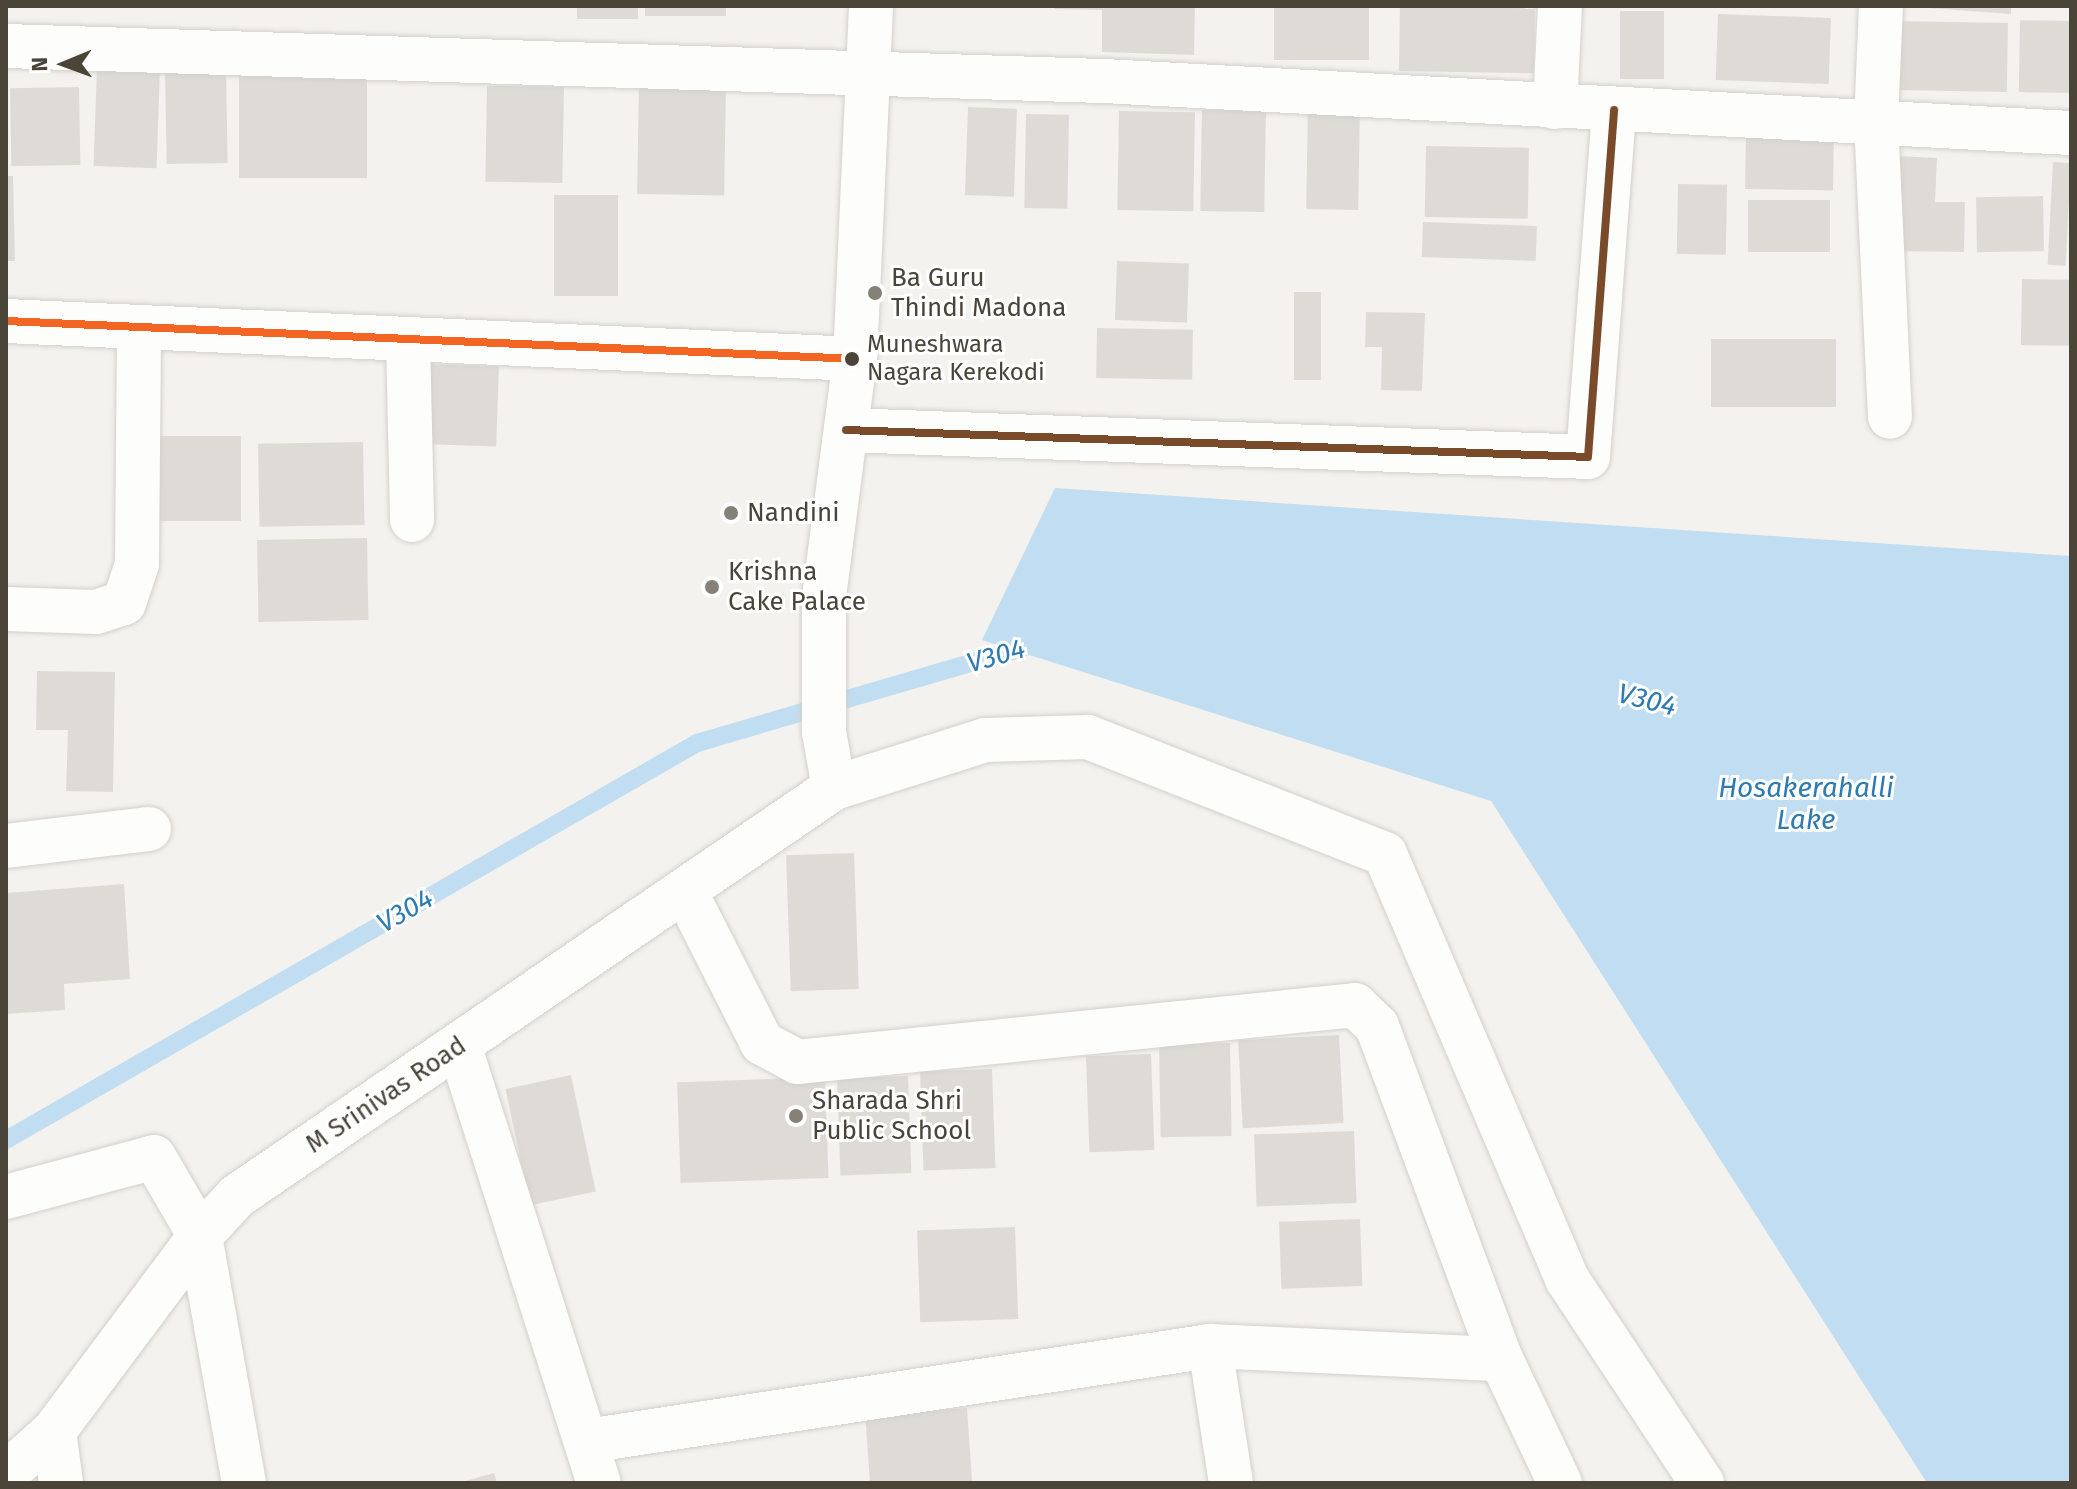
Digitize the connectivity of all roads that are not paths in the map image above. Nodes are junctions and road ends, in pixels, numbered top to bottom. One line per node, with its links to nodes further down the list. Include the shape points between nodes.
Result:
1 (871, 6): 5 (street)
2 (1560, 6): 6 (street)
3 (1881, 6): 8 (street)
4 (6, 46): 5 (street)
5 (867, 75): 6 (street, via 1104,81); 13 (street)
6 (1555, 107): 7 (street)
7 (1614, 110): 8 (street); 15 (street, via 1588,457)
8 (1876, 121): 9 (street); 14 (street)
9 (2071, 133)
10 (6, 321): 11 (street)
11 (139, 327): 12 (street); 17 (street, via 137,564 124,603 96,612)
12 (408, 339): 13 (street); 16 (street)
13 (855, 359): 15 (street)
14 (1890, 417)
15 (846, 430): 18 (street, via 824,597 824,732)
16 (412, 520)
17 (6, 609)
18 (834, 788): 21 (street, M Srinivas Road); 35 (street, M Srinivas Road, via 985,740 1088,737 1385,854 1567,1279)
19 (149, 829): 20 (street)
20 (6, 846)
21 (686, 893): 22 (street, M Srinivas Road); 26 (street, via 762,1043 797,1062 1355,1005 1377,1026)
22 (459, 1045): 24 (street, M Srinivas Road, via 237,1196); 28 (street)
23 (6, 1197): 24 (street, via 154,1157)
24 (200, 1236): 27 (street, M Srinivas Road); 31 (street)
25 (1210, 1346): 26 (street); 28 (street); 33 (street)
26 (1501, 1359): 34 (street)
27 (54, 1431): 29 (street, M Srinivas Road); 30 (street)
28 (587, 1441): 32 (street)
29 (6, 1474)
30 (61, 1483)
31 (244, 1483)
32 (599, 1483)
33 (1231, 1483)
34 (1560, 1483)
35 (1702, 1483)

